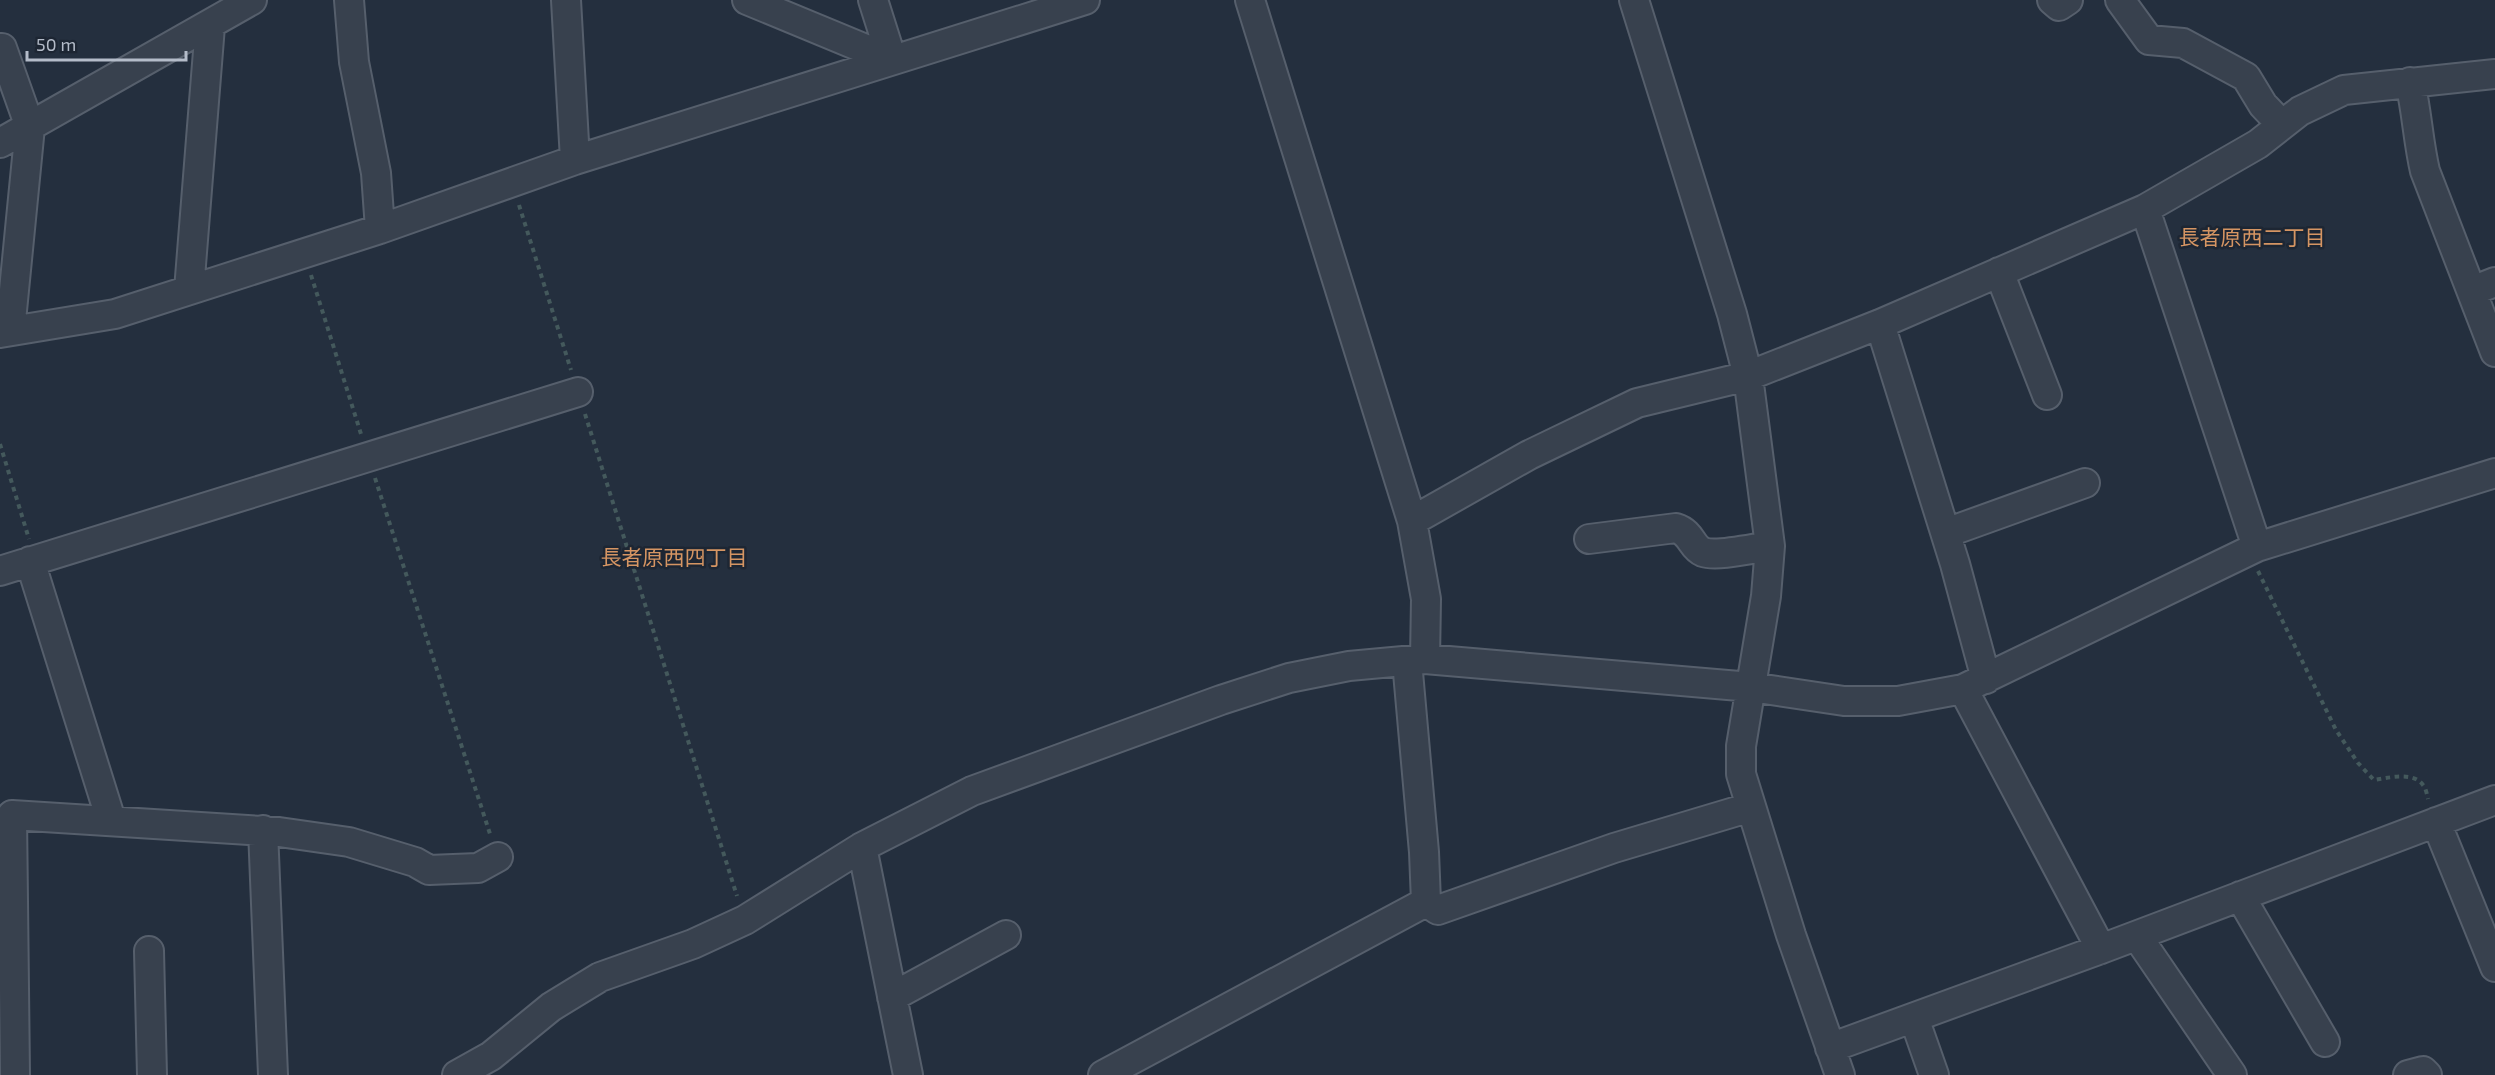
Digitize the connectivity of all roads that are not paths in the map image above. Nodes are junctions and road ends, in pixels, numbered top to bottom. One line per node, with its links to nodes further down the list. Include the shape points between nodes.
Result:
1 (252, 0): 12 (street)
2 (349, 0): 22 (street, via 354,62 376,173)
3 (566, 0): 20 (street)
4 (747, 0): 14 (street)
5 (873, 0): 14 (street)
6 (1085, 0): 14 (street)
7 (1250, 0): 34 (street)
8 (1634, 0): 29 (street)
9 (2052, 0): 10 (street, via 2059,6)
10 (2068, 0)
11 (2120, 0): 17 (street, via 2149,40 2183,43 2246,77)
12 (210, 26): 18 (street); 25 (street)
13 (2, 48): 18 (street)
14 (892, 60): 20 (street)
15 (2495, 74): 16 (street)
16 (2410, 82): 17 (street, via 2344,90 2300,111); 24 (street, via 2426,171)
17 (2282, 125): 21 (street, via 2258,144)
18 (30, 127): 19 (street); 27 (street)
19 (0, 143)
20 (576, 160): 22 (street)
21 (2145, 208): 23 (street); 38 (street)
22 (380, 229): 25 (street)
23 (1999, 272): 26 (street); 31 (street)
24 (2483, 286): 28 (street)
25 (189, 290): 27 (street, via 115,314)
26 (1880, 324): 29 (street); 35 (street)
27 (5, 332)
28 (2495, 352)
29 (1748, 376): 34 (street, via 1637,403 1529,455); 37 (street)
30 (578, 392): 39 (street)
31 (2047, 395)
32 (2495, 473): 38 (street)
33 (2085, 483): 35 (street)
34 (1412, 521): 41 (street, via 1426,599)
35 (1946, 533): 42 (street)
36 (1589, 538): 37 (street, via 1676,528 1686,531 1703,552)
37 (1770, 546): 43 (street)
38 (2253, 550): 42 (street)
39 (33, 560): 40 (street); 46 (street)
40 (0, 571)
41 (1416, 660): 43 (street); 49 (street, via 1349,666 1289,678 1221,700 972,791); 52 (street)
42 (1975, 684): 43 (street, via 1898,700 1844,701); 55 (street)
43 (1752, 687): 45 (street, via 1741,746 1741,774)
44 (2495, 800): 47 (street)
45 (1751, 807): 52 (street, via 1614,848 1438,910); 61 (street)
46 (111, 820): 48 (street); 63 (street, via 12,815)
47 (2436, 822): 51 (street); 57 (street)
48 (263, 830): 50 (street, via 349,842 429,870 478,868); 65 (street)
49 (862, 847): 58 (street); 62 (street, via 745,920 693,944 600,977 551,1007)
50 (498, 857)
51 (2240, 896): 54 (street); 60 (street)
52 (1426, 902): 68 (street)
53 (1006, 935): 58 (street)
54 (2137, 936): 55 (street); 71 (street)
55 (2101, 949): 59 (street)
56 (149, 951): 64 (street)
57 (2495, 967)
58 (892, 997): 67 (street)
59 (1914, 1018): 61 (street); 70 (street)
60 (2325, 1042)
61 (1830, 1048): 69 (street)
62 (497, 1066): 66 (street)
63 (15, 1075)
64 (152, 1075)
65 (273, 1075)
66 (457, 1075)
67 (908, 1075)
68 (1103, 1075)
69 (1840, 1075)
70 (1934, 1075)
71 (2232, 1075)
72 (2408, 1075): 73 (street, via 2423,1071)
73 (2427, 1075)

